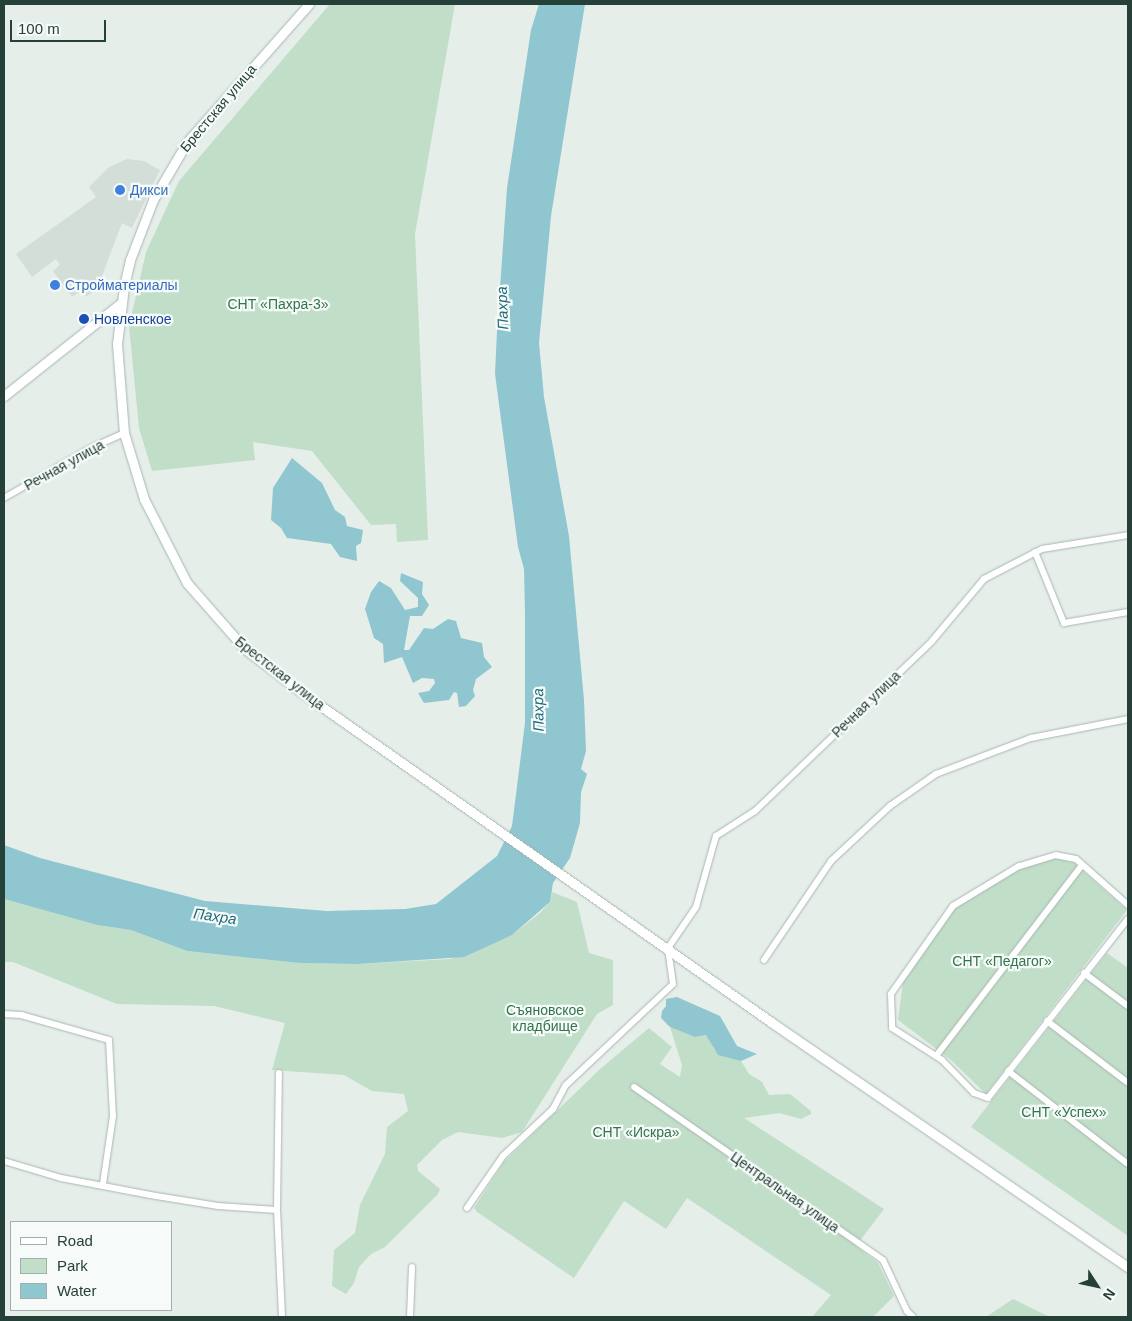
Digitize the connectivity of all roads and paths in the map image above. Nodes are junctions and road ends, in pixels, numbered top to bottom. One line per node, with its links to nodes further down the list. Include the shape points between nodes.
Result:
1 (309, 4): 2 (main road, Брестская улица, via 210,113 177,157 141,230)
2 (121, 303): 3 (main road); 4 (main road, Брестская улица, via 118,365)
3 (4, 396)
4 (124, 433): 5 (street, Речная улица, via 91,448); 13 (main road, Брестская улица, via 157,531 187,583 220,624 275,672)
5 (4, 498)
6 (1128, 535): 7 (street, Речная улица)
7 (1035, 552): 8 (street, via 1064,623); 13 (street, Речная улица, via 984,579 932,641 755,811 716,836 696,907)
8 (1128, 612)
9 (1128, 719): 14 (street, via 1031,738 936,774 890,806 830,861)
10 (1082, 865): 11 (street); 19 (street); 19 (street, via 1076,859 1056,855 1019,866 953,906 926,941 891,994 892,1028)
11 (1128, 904)
12 (1128, 918): 15 (street)
13 (668, 948): 27 (street, via 673,984 566,1086 553,1109 503,1156); 30 (main road, Брестская улица)
14 (764, 960)
15 (1084, 973): 16 (street); 18 (street)
16 (1128, 1006)
17 (4, 1014): 26 (street, via 21,1015 109,1040 113,1116)
18 (1047, 1021): 20 (street); 22 (street)
19 (936, 1056): 20 (street, via 974,1093 988,1098)
20 (1008, 1072): 25 (street)
21 (279, 1073): 28 (street)
22 (1128, 1083)
23 (634, 1087): 33 (street, Центральная улица, via 883,1260 907,1312)
24 (4, 1161): 26 (street, via 61,1178)
25 (1128, 1164)
26 (103, 1184): 28 (street, via 218,1206)
27 (467, 1208)
28 (277, 1210): 31 (street)
29 (412, 1267): 32 (street)
30 (1128, 1267)
31 (282, 1317)
32 (410, 1317)
33 (913, 1317)

